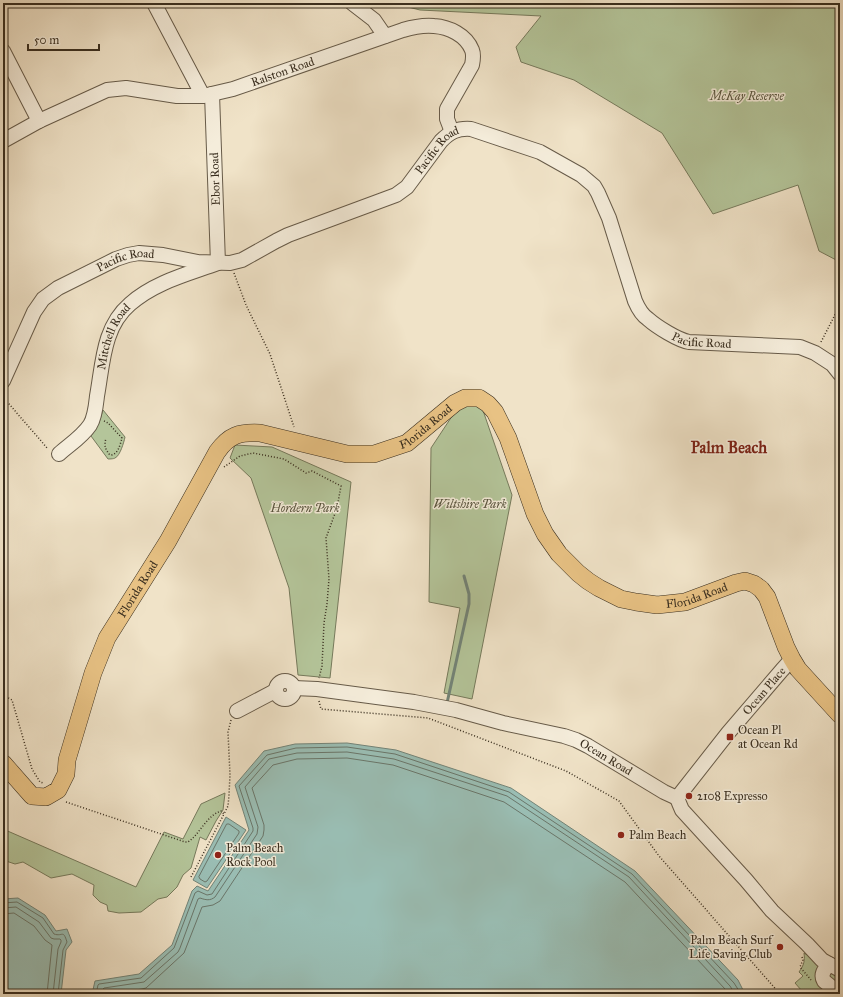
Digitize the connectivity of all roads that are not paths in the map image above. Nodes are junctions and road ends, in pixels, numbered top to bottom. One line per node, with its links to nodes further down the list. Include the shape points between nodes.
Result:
1 (154, 3): 5 (street, Ebor Road)
2 (352, 3): 3 (street, via 374,20)
3 (385, 36): 5 (street, Ralston Road, via 233,89); 7 (street, Ralston Road, via 418,26 434,26 455,31 470,46 472,65 447,109 447,119)
4 (3, 51): 6 (street)
5 (208, 95): 6 (street, Ralston Road, via 176,96 126,88 107,90); 9 (street, Ebor Road)
6 (39, 120): 8 (street, Ralston Road)
7 (452, 132): 9 (street, Pacific Road, via 441,141 407,187 396,195 288,235 242,260); 10 (street, Pacific Road, via 464,128 471,129 540,152 589,181 598,193 609,218 635,301 647,319 657,326 689,342 800,347 832,364)
8 (3, 142)
9 (224, 263): 11 (street, Pacific Road, via 198,262 163,255 128,254 58,288 38,305); 12 (street, Mitchell Road, via 157,285 135,299 119,315 106,340 90,425)
10 (840, 373)
11 (3, 381)
12 (59, 454)
13 (792, 659): 15 (main road, Florida Road); 16 (main road, Florida Road, via 767,597 754,584 745,581 685,602 657,605 621,599 588,581 559,554 545,534 535,514 505,431 495,412 479,398 465,398 455,403 407,443 374,454 347,454 260,433 232,437 223,443 168,541 107,638 93,673 67,760 66,774 52,794 32,796); 17 (street, Ocean Place, via 728,733)
14 (237, 710): 17 (street, Ocean Road, via 275,691 282,699 290,698 294,688 317,689 456,710 576,740)
15 (840, 715)
16 (3, 763)
17 (677, 798): 18 (street, via 682,810 772,911 822,960)
18 (834, 967): 19 (street, via 823,973 822,979)
19 (840, 994)

